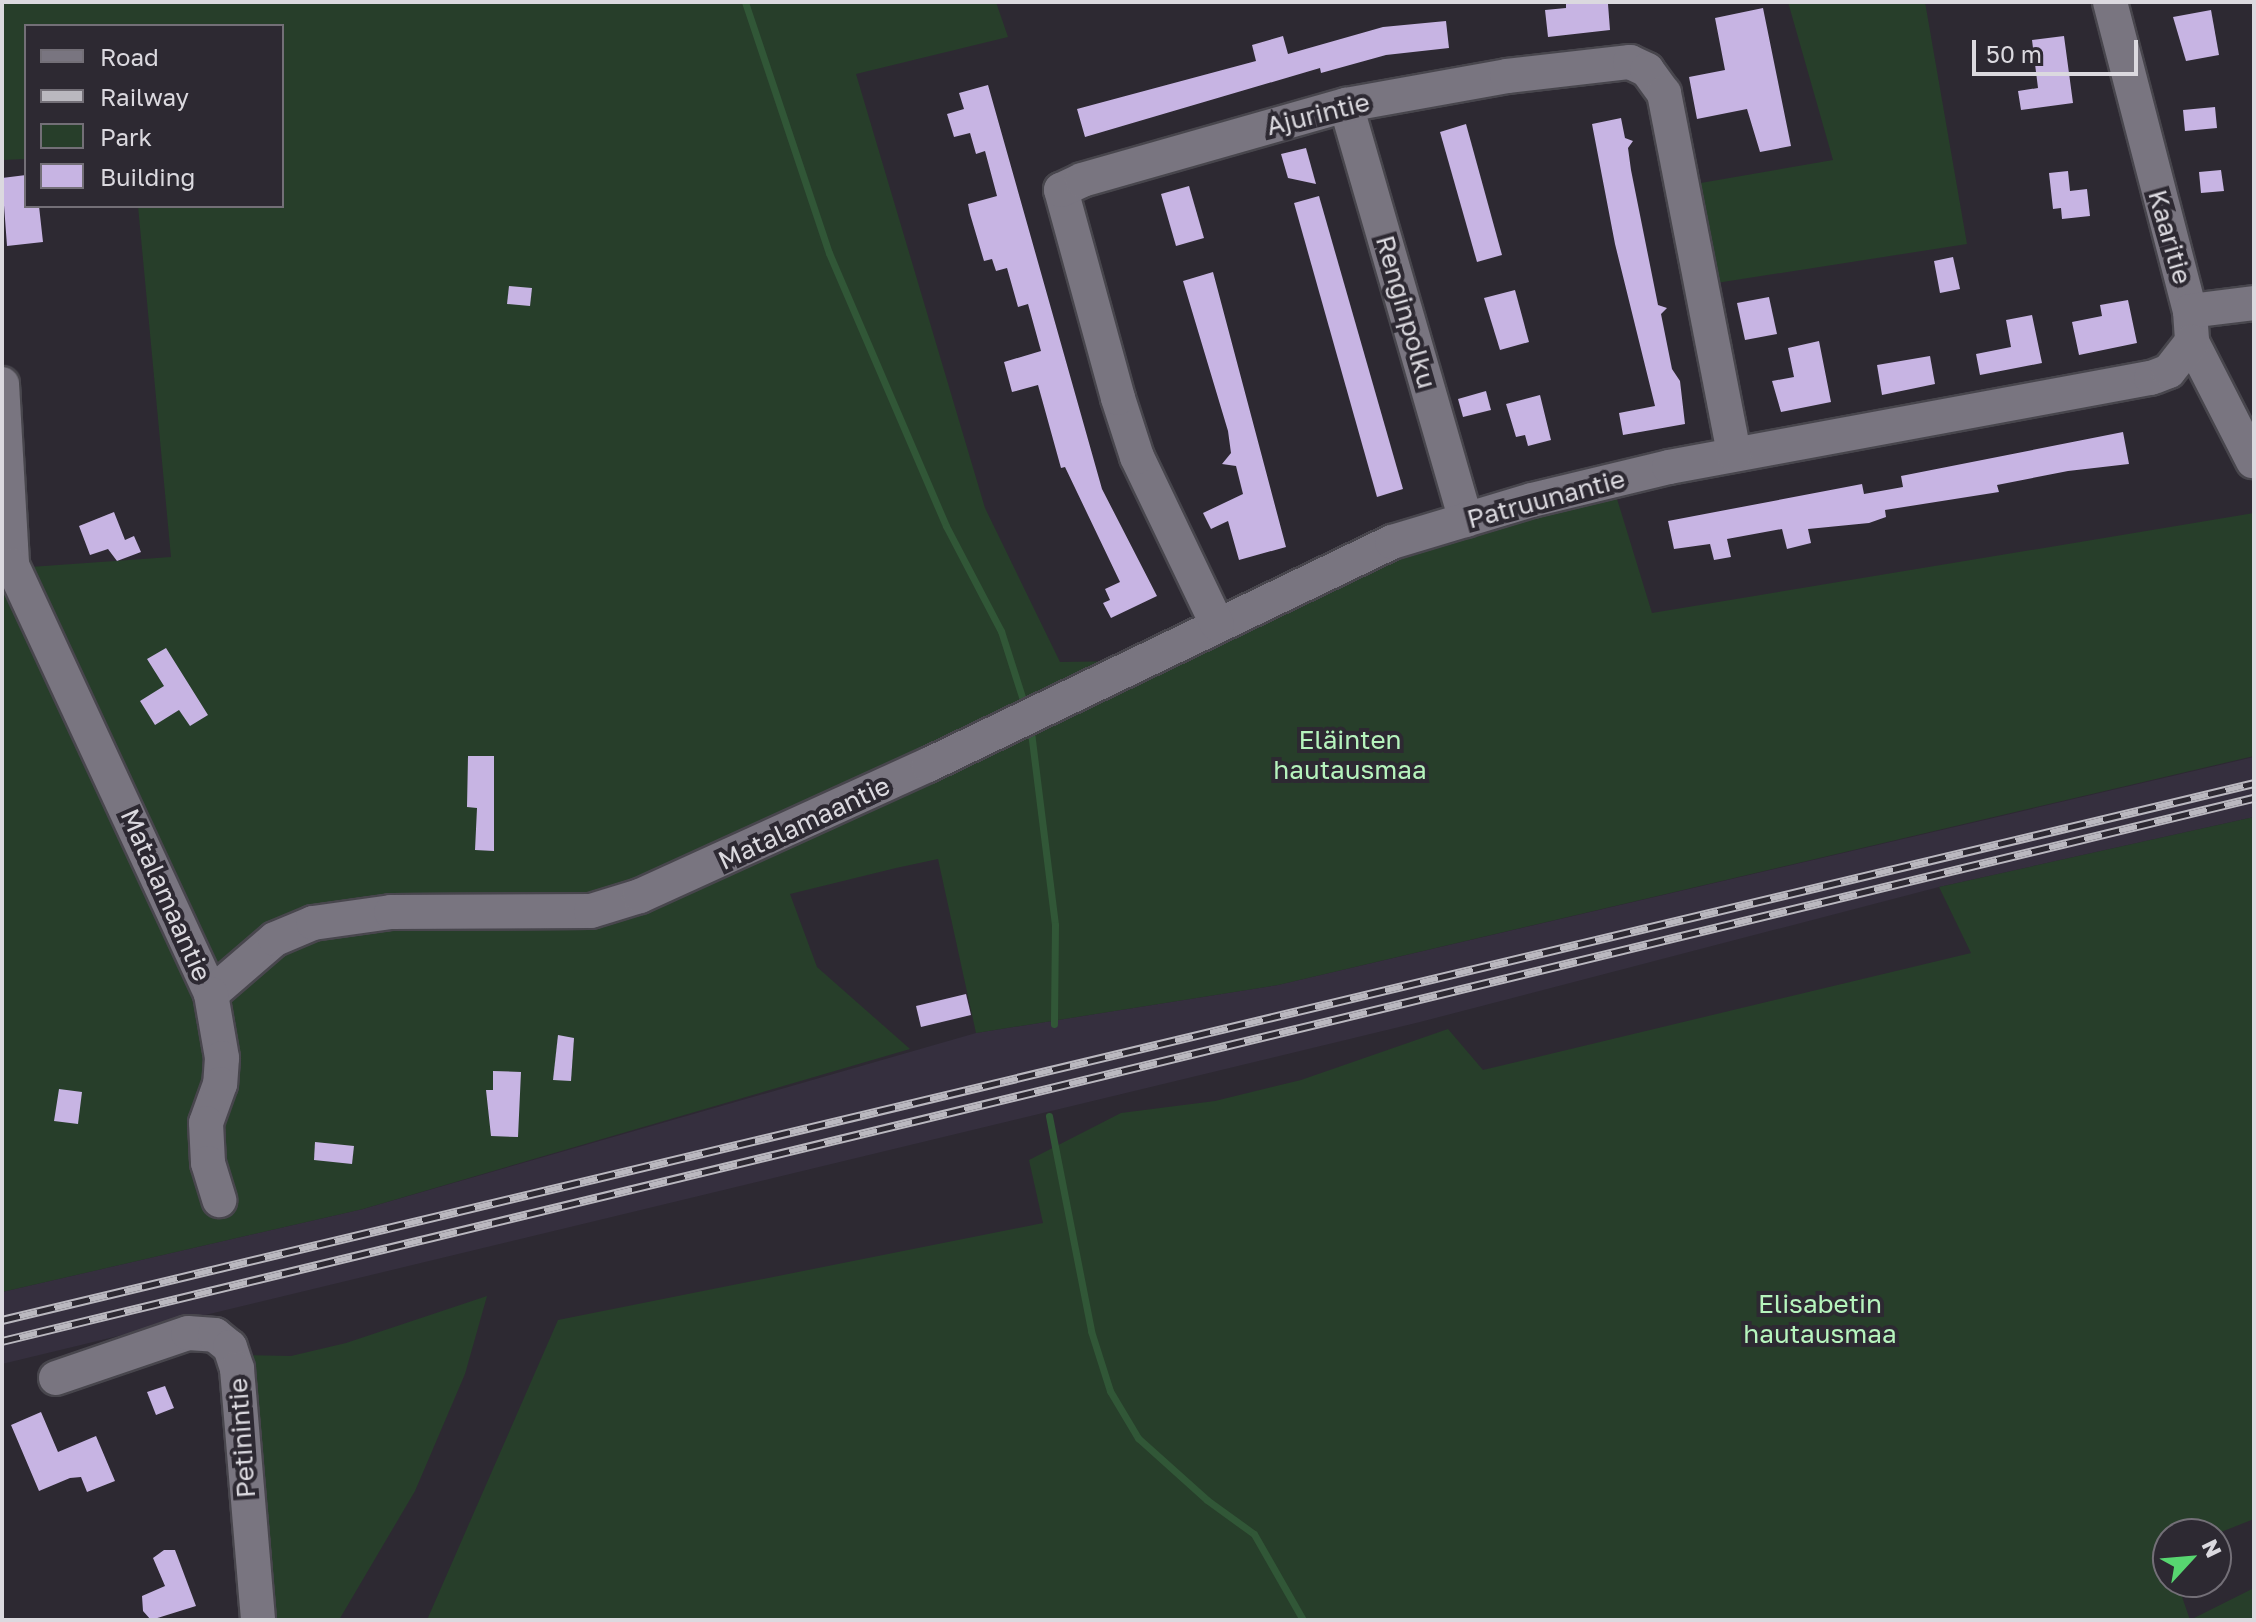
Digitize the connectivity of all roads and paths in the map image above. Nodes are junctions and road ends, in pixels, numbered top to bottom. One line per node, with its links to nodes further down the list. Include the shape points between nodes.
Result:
1 (2110, 2): 4 (street, Kaaritie)
2 (1346, 105): 6 (street, Ajurintie, via 1608,61 1647,70 1664,93); 8 (street, Renginpolku); 9 (street, Ajurintie, via 1145,159 1061,190 1137,457)
3 (2254, 303): 4 (street)
4 (2191, 326): 6 (street, Patruunantie, via 2169,371 2151,378); 7 (street, Kaaritie)
5 (2, 384): 11 (street, Matalamaantie, via 12,565)
6 (1734, 454): 8 (street, Patruunantie)
7 (2253, 461)
8 (1466, 520): 9 (street, Patruunantie, via 1392,542)
9 (1217, 624): 10 (street, Patruunantie)
10 (928, 765): 11 (street, Matalamaantie, via 640,896 591,911 391,912 313,923 275,939)
11 (211, 994): 12 (street, via 222,1058 220,1084 206,1123 208,1163)
12 (219, 1200)
13 (56, 1378): 14 (street, Petinintie, via 188,1333 215,1335 230,1347 237,1369)
14 (258, 1620)

